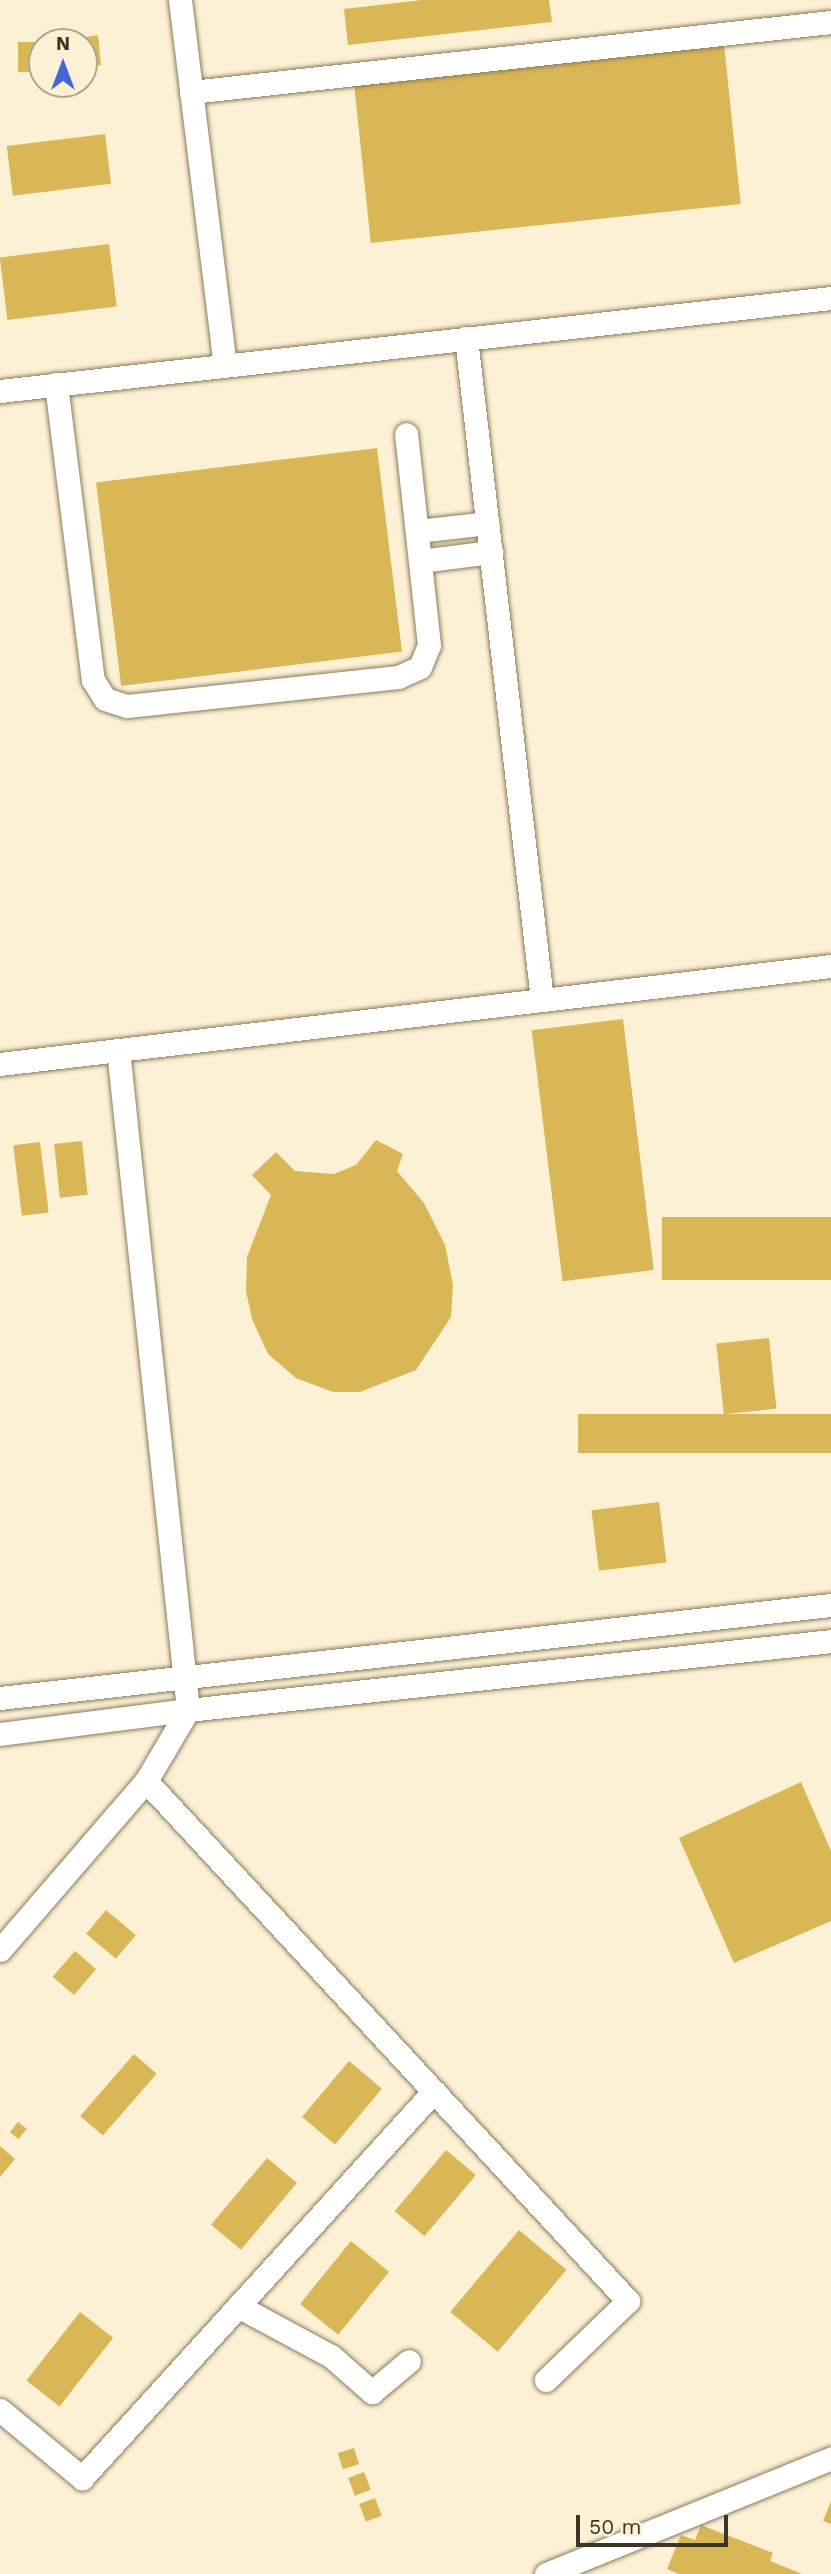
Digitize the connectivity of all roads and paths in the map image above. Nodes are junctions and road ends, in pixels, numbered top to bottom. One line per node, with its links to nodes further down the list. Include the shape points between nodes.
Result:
1 (180, 0): 3 (street)
2 (831, 22): 3 (street)
3 (191, 92): 6 (street)
4 (831, 298): 5 (street)
5 (466, 338): 6 (street); 10 (street)
6 (225, 364): 7 (street)
7 (56, 384): 8 (street); 13 (street, via 93,680 98,691 115,704 410,674 427,657 429,645)
8 (0, 391)
9 (406, 434): 11 (street)
10 (488, 523): 11 (street); 12 (street)
11 (417, 531): 13 (street)
12 (491, 552): 13 (street); 15 (street)
13 (420, 561)
14 (831, 966): 15 (street)
15 (542, 1000): 16 (street)
16 (118, 1050): 17 (street); 20 (street)
17 (0, 1064)
18 (831, 1605): 20 (street)
19 (831, 1641): 22 (street)
20 (184, 1676): 21 (street); 22 (street)
21 (0, 1698)
22 (188, 1710): 23 (street); 24 (street)
23 (0, 1734)
24 (146, 1781): 25 (street); 26 (street)
25 (0, 1950)
26 (434, 2091): 27 (street); 29 (street, via 628,2301)
27 (238, 2306): 28 (street, via 331,2356 372,2392); 30 (street, via 82,2478)
28 (409, 2361)
29 (546, 2380)
30 (0, 2410)
31 (831, 2458): 32 (street)
32 (562, 2571)

